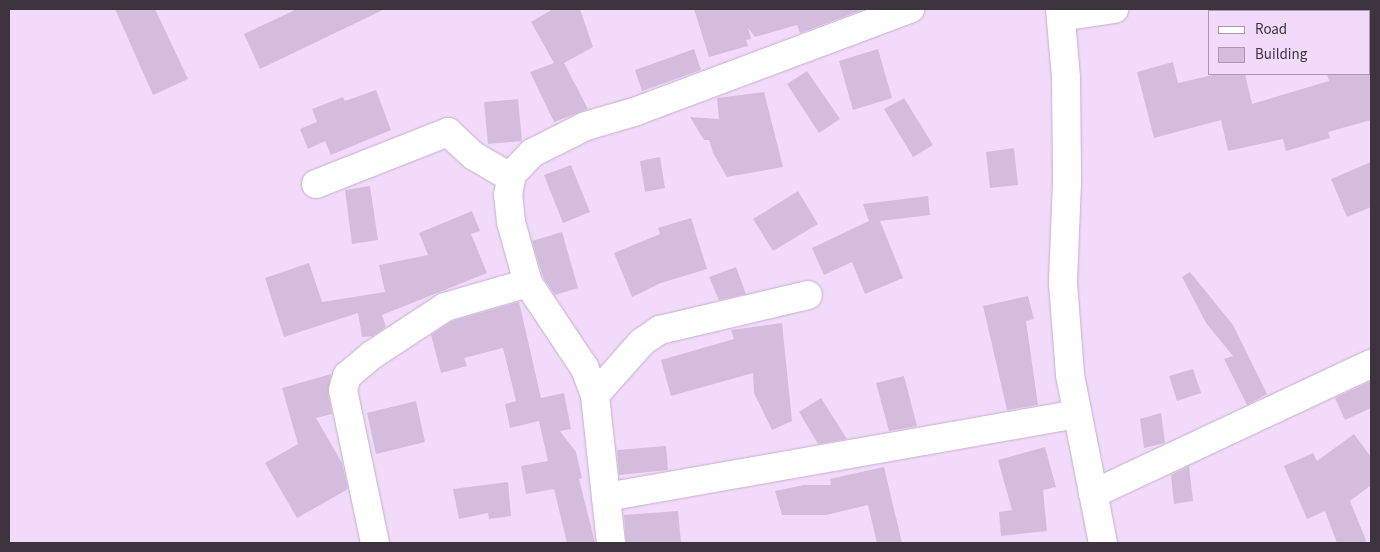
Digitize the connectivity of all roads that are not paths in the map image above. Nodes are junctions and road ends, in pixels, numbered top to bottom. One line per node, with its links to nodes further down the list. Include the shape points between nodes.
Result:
1 (910, 9): 3 (street)
2 (1114, 9): 4 (street)
3 (878, 13): 5 (street, via 634,112 586,126 532,153)
4 (1060, 13): 11 (street, via 1066,78 1068,182 1063,283)
5 (510, 177): 6 (street, via 474,156 448,132); 7 (street, via 510,222)
6 (316, 184)
7 (528, 283): 10 (street, via 584,367); 14 (street, via 445,307 372,355 347,376 343,390)
8 (808, 295): 10 (street, via 660,330 642,342)
9 (1371, 364): 12 (street)
10 (595, 395): 13 (street)
11 (1075, 414): 12 (street); 13 (street)
12 (1093, 494): 16 (street)
13 (606, 497): 15 (street)
14 (375, 543)
15 (611, 543)
16 (1104, 543)

